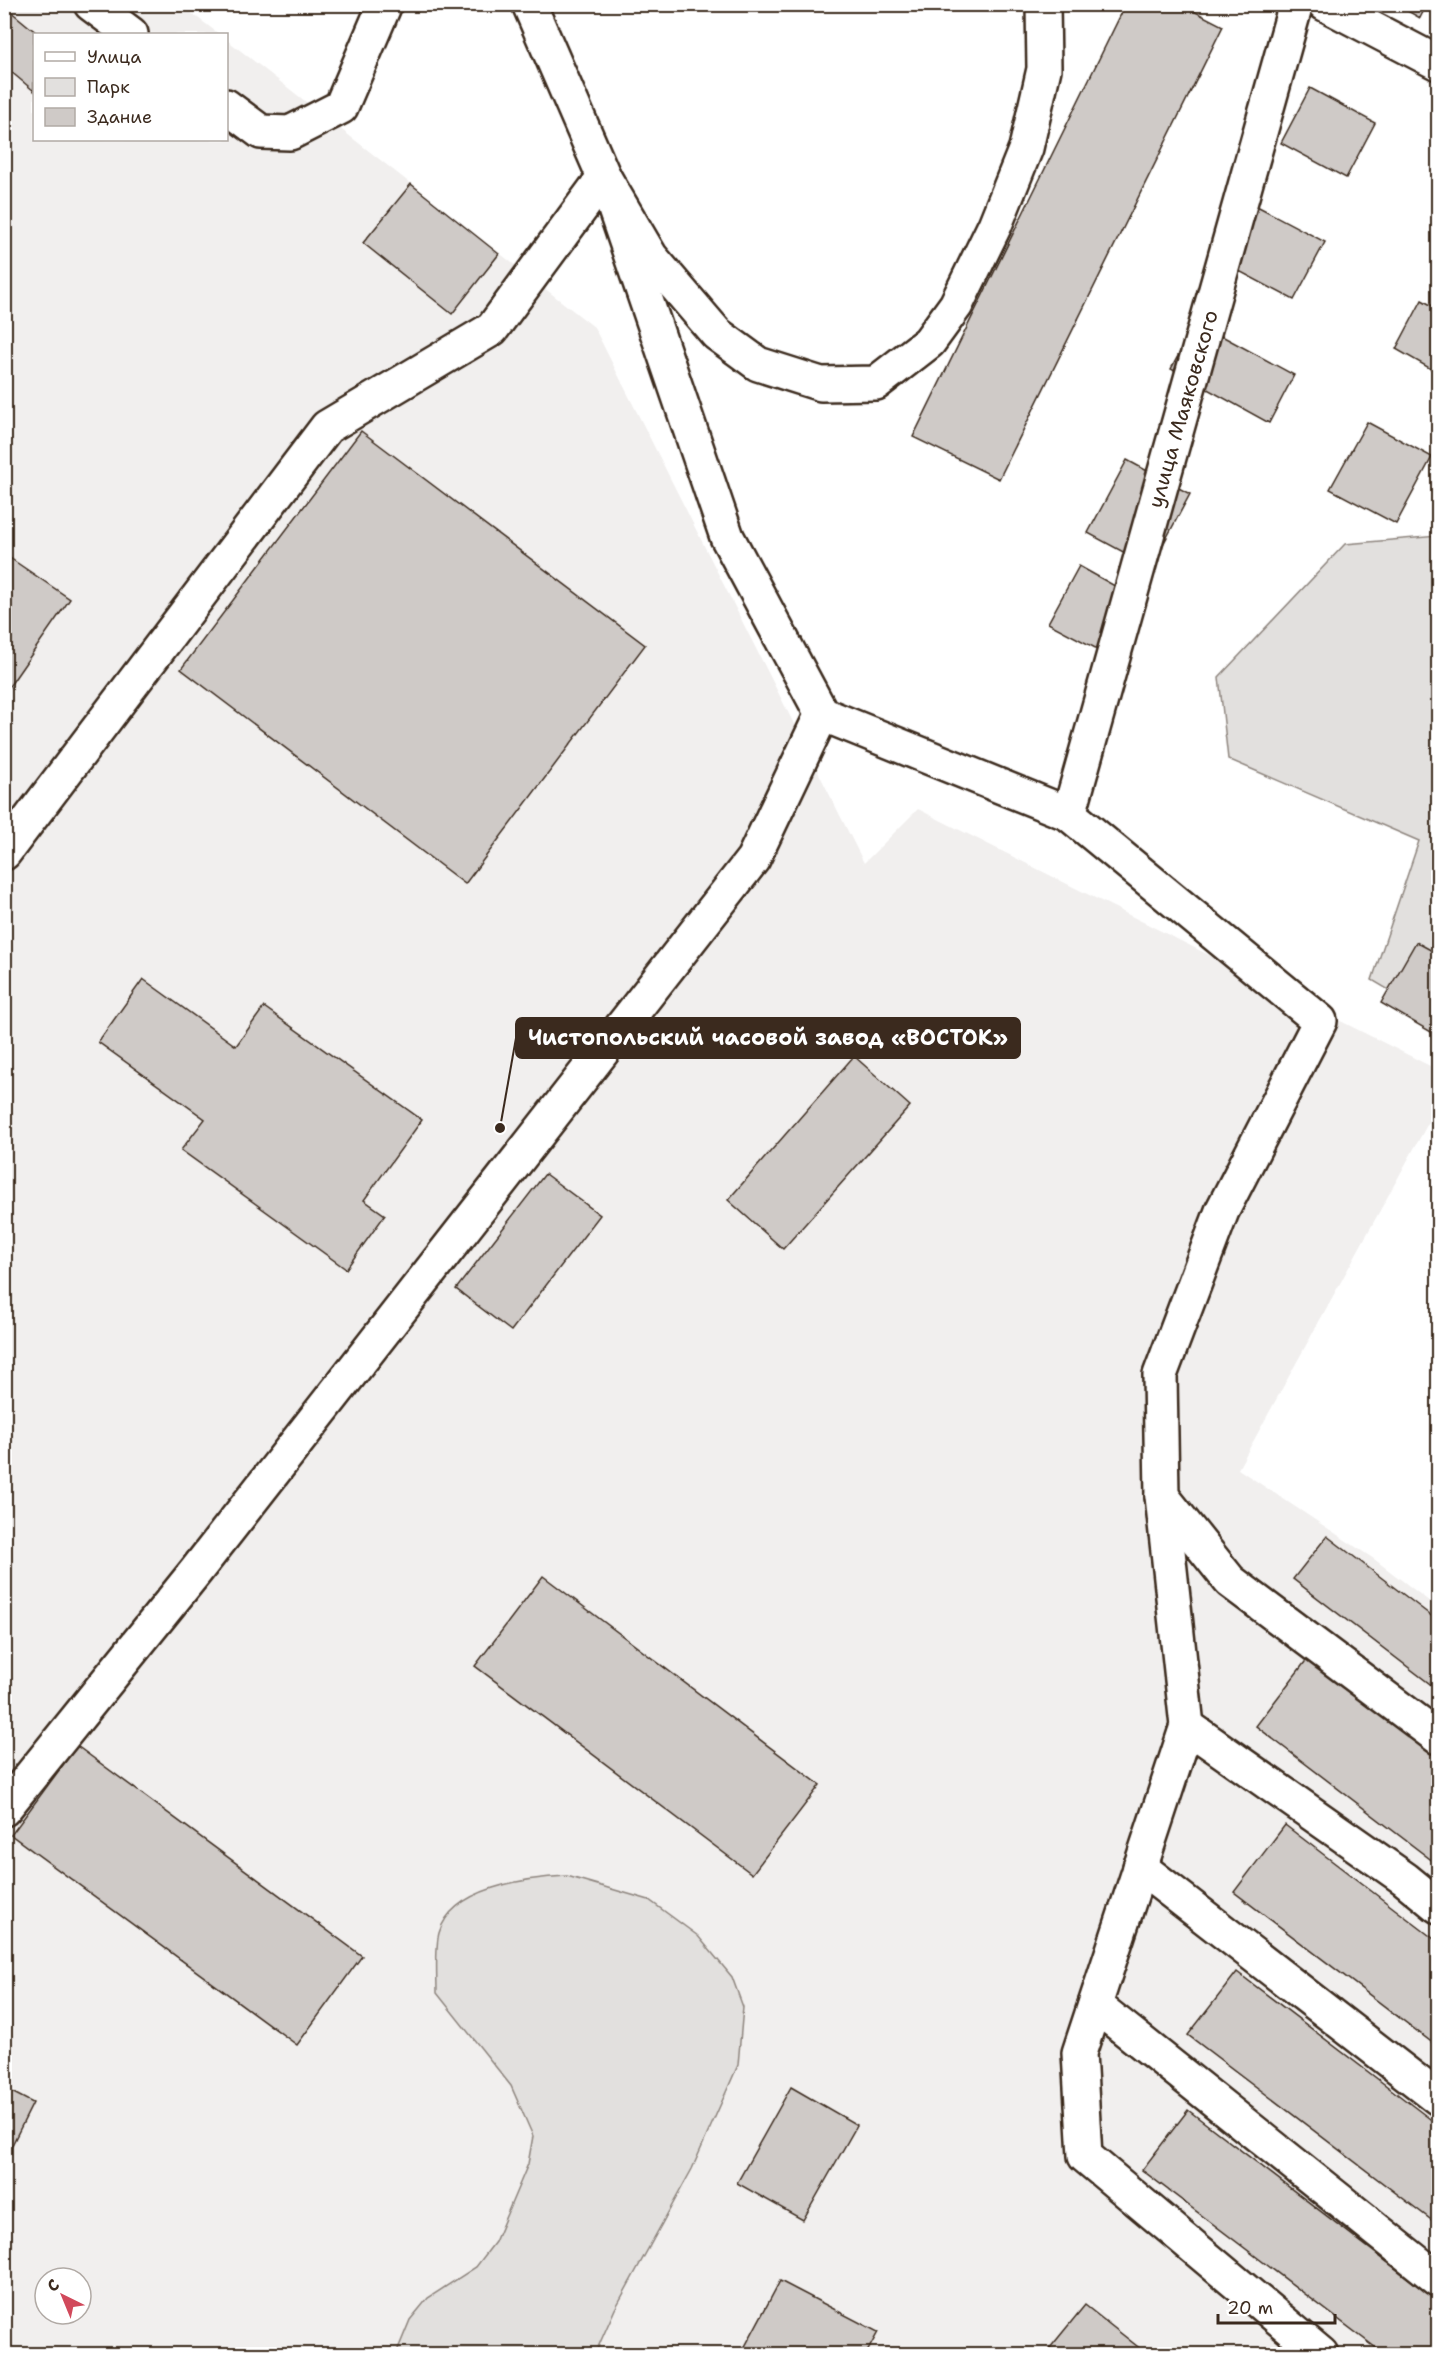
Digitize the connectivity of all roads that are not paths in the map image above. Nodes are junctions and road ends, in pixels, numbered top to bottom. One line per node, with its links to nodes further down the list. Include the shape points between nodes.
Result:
1 (91, 4): 7 (street)
2 (385, 4): 9 (street, via 341,107 290,133 261,132)
3 (529, 4): 10 (street)
4 (1043, 4): 10 (street, via 1044,69 1026,148 995,225 956,305 929,342 876,383 821,384 758,364 717,334 651,257)
5 (1296, 4): 12 (street, улица Маяковского)
6 (1324, 4): 8 (street)
7 (130, 33)
8 (1438, 63)
9 (228, 107)
10 (604, 177): 11 (street, via 727,537); 13 (street, via 492,329 327,427)
11 (822, 714): 12 (street); 17 (street, via 753,859 203,1562)
12 (1069, 814): 14 (street, via 1320,1021 1222,1211 1160,1375)
13 (4, 853)
14 (1162, 1496): 15 (street); 16 (street, via 1230,1581)
15 (1187, 1726): 18 (street); 19 (street)
16 (1438, 1737)
17 (4, 1809)
18 (1140, 1867): 20 (street); 21 (street)
19 (1438, 1906)
20 (1095, 2005): 22 (street); 23 (street, via 1078,2053 1085,2156)
21 (1438, 2098)
22 (1438, 2279)
23 (1321, 2355)

